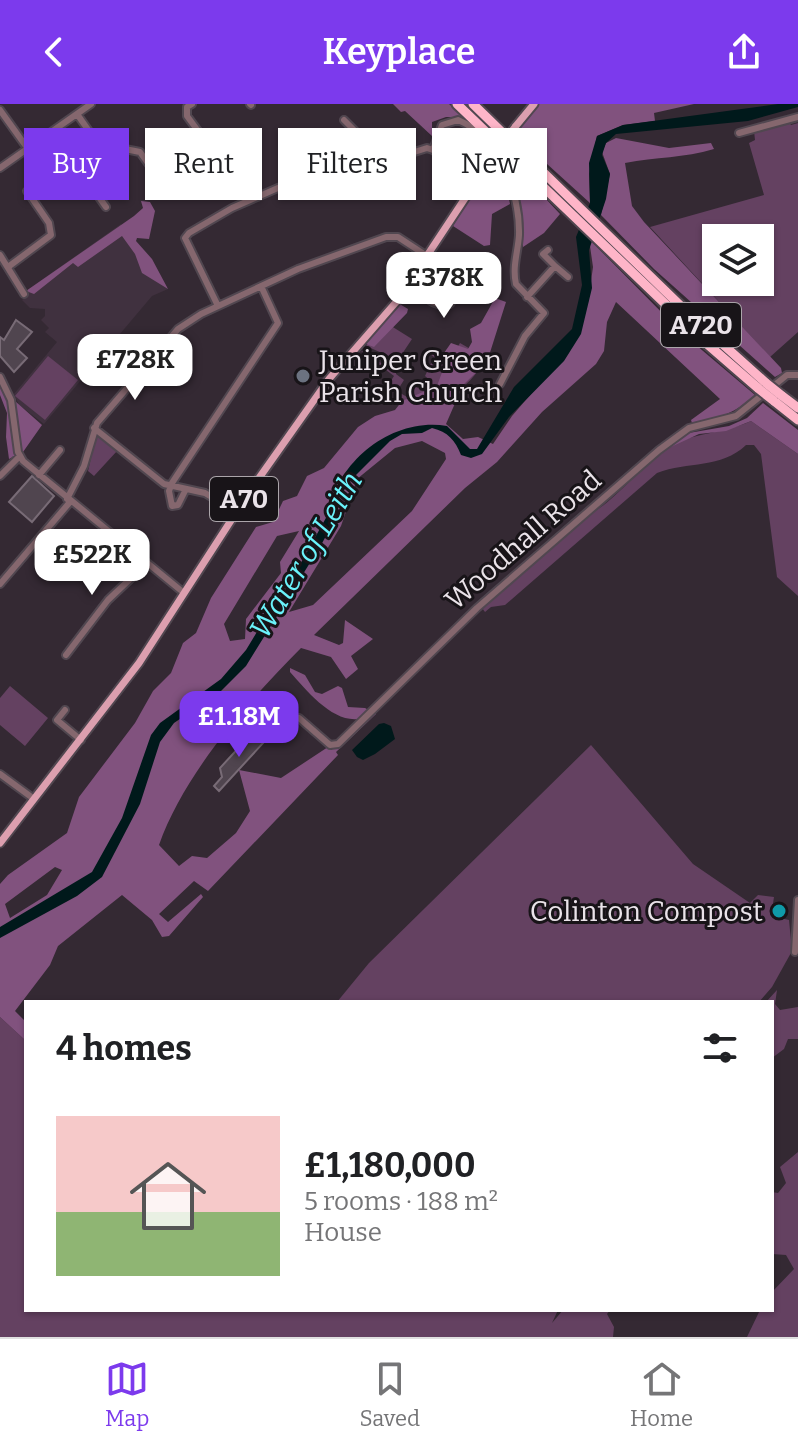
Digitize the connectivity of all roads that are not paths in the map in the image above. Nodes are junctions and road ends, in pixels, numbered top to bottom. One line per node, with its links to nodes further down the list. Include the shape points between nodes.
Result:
1 (91, 104): 7 (street)
2 (192, 104): 12 (street, via 187,116)
3 (457, 104): 16 (highway, A720)
4 (473, 104): 17 (highway, A720)
5 (534, 104): 18 (main road, A70, bridge)
6 (0, 110): 20 (street)
7 (77, 114): 10 (street); 11 (street)
8 (798, 117): 19 (street)
9 (344, 120): 13 (street)
10 (57, 128)
11 (87, 128)
12 (196, 128)
13 (352, 128)
14 (441, 128): 15 (street, via 458,120)
15 (469, 128)
16 (485, 128)
17 (495, 128)
18 (514, 128)
19 (739, 133)
20 (24, 143)
21 (24, 152): 22 (street)
22 (0, 168)
23 (547, 183): 45 (highway, A720, bridge)
24 (278, 189): 41 (street, via 189,233 187,244)
25 (33, 200): 34 (street, via 52,229 48,238)
26 (99, 200): 29 (street)
27 (463, 200): 32 (main road, A70)
28 (512, 200): 40 (street, via 519,230 515,279)
29 (101, 204)
30 (548, 250): 33 (street, via 543,254)
31 (0, 255): 34 (street)
32 (427, 256): 37 (main road, A70); 38 (street, via 390,236)
33 (555, 266): 35 (street); 40 (street)
34 (8, 267): 39 (street)
35 (568, 277)
36 (467, 279): 37 (street, via 453,292 450,304 437,305)
37 (409, 284): 56 (main road, A70, via 329,379)
38 (261, 286): 41 (street); 53 (street, via 278,325)
39 (24, 294)
40 (527, 297): 44 (street, via 544,313 525,336)
41 (218, 306): 48 (street, via 171,336)
42 (798, 375): 62 (street, Woodhall Road, via 787,375 736,416 689,428 670,441 477,608 338,744 330,745)
43 (0, 377): 50 (street, via 11,400)
44 (500, 384)
45 (777, 398): 46 (highway, A720); 47 (highway, A720)
46 (798, 408)
47 (798, 420)
48 (94, 428): 53 (street); 55 (street)
49 (60, 450): 51 (street)
50 (20, 456): 51 (street); 52 (street)
51 (39, 475): 55 (street)
52 (0, 476)
53 (170, 487): 54 (street); 54 (street, via 173,506)
54 (185, 491): 56 (street, via 205,493)
55 (68, 500): 57 (street); 58 (street)
56 (236, 512): 59 (main road, A70)
57 (146, 564): 59 (street); 60 (street, via 108,600)
58 (0, 584)
59 (184, 593): 63 (main road, A70)
60 (66, 655)
61 (65, 710): 63 (street, via 57,720)
62 (299, 718)
63 (81, 740): 65 (main road, A70)
64 (0, 774): 65 (street)
65 (34, 799): 66 (main road, A70)
66 (0, 843)
67 (798, 900): 68 (street)
68 (795, 952)

